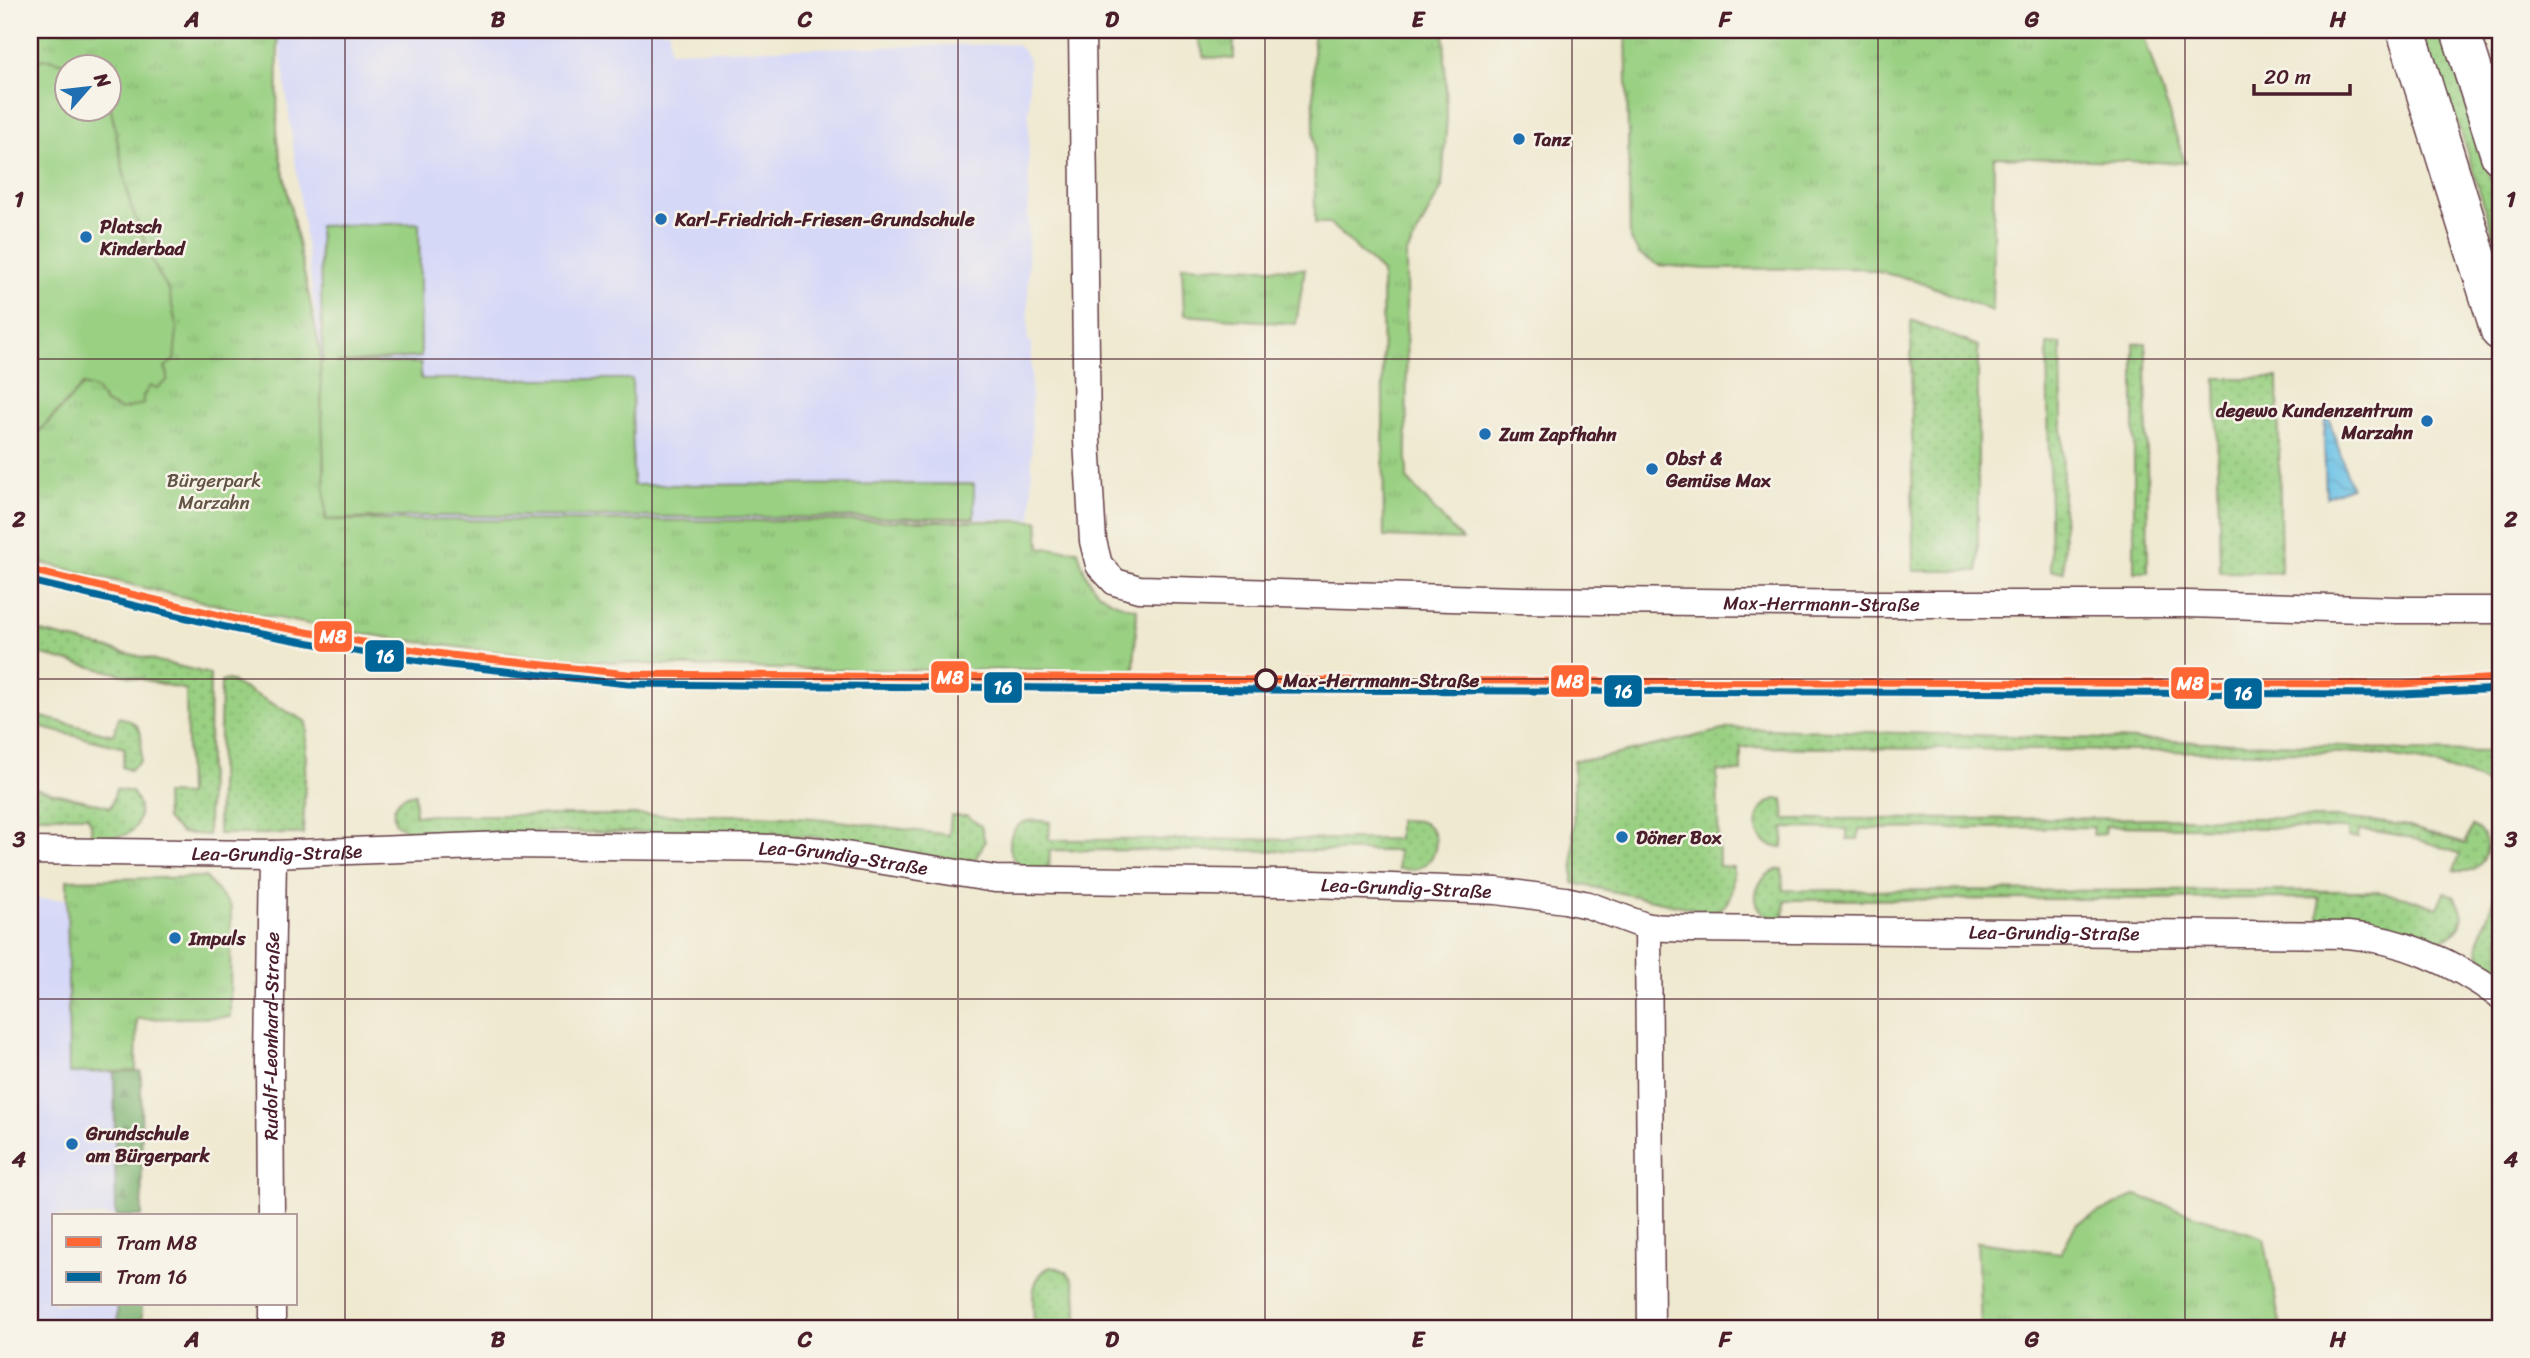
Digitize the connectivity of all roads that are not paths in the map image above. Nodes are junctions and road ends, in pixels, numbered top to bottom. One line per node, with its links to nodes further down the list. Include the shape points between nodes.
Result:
1 (1082, 30): 6 (street, Max-Herrmann-Straße, via 1091,516 1099,565 1115,582 1139,589 1518,600)
2 (2406, 30): 5 (main road)
3 (2460, 30): 4 (main road)
4 (2500, 155)
5 (2500, 331)
6 (2500, 610)
7 (30, 851): 8 (street, Lea-Grundig-Straße)
8 (273, 854): 9 (street, Lea-Grundig-Straße, via 504,845 786,848 995,879 1497,891 1588,905); 11 (street, Rudolf-Leonhard-Straße)
9 (1648, 927): 10 (street, Lea-Grundig-Straße, via 2376,937 2426,953); 14 (street)
10 (2500, 996)
11 (271, 1214)
12 (272, 1306): 13 (street)
13 (272, 1328)
14 (1651, 1328)

